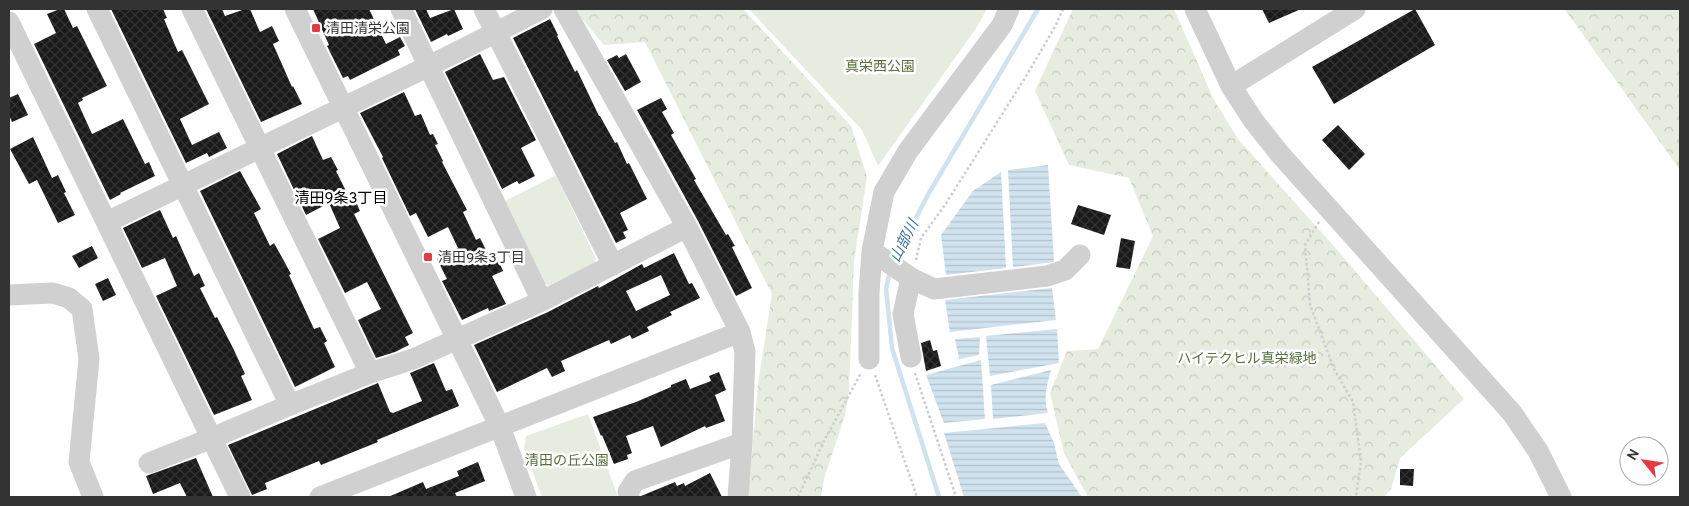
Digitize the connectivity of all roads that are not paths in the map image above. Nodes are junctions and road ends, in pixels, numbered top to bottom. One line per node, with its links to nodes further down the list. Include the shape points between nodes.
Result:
1 (97, 9): 17 (street)
2 (192, 9): 16 (street)
3 (295, 9): 15 (street)
4 (401, 9): 13 (street)
5 (484, 9): 12 (street)
6 (542, 9): 12 (street)
7 (564, 9): 19 (street)
8 (1010, 9): 20 (street, via 1002,25 908,151 884,192)
9 (1195, 9): 14 (street)
10 (1355, 9): 14 (street)
11 (9, 22): 18 (street)
12 (495, 33): 13 (street); 22 (street)
13 (429, 66): 15 (street); 25 (street)
14 (1230, 86): 42 (street, via 1279,153 1512,414 1538,451)
15 (343, 107): 16 (street); 27 (street)
16 (260, 147): 17 (street); 30 (street)
17 (182, 185): 18 (street); 31 (street)
18 (107, 222): 33 (street)
19 (688, 227): 22 (street); 26 (street)
20 (876, 254): 23 (street); 29 (street, via 869,293)
21 (1080, 254): 23 (street, via 1065,270 1047,276 934,289)
22 (613, 265): 25 (street)
23 (909, 277): 28 (street, via 903,314)
24 (9, 295): 36 (street, via 53,293 69,298 82,309 89,359 79,462)
25 (542, 300): 27 (street)
26 (740, 332): 32 (street); 34 (street, via 745,352)
27 (456, 339): 30 (street); 32 (street)
28 (911, 357)
29 (869, 359)
30 (370, 373): 31 (street)
31 (290, 405): 33 (street)
32 (500, 427): 38 (street); 39 (street)
33 (212, 438): 35 (street); 37 (street)
34 (742, 443): 40 (street, via 635,481 628,492); 41 (street)
35 (149, 463)
36 (93, 497)
37 (240, 497)
38 (320, 497)
39 (526, 497)
40 (629, 497)
41 (738, 497)
42 (1560, 497)

